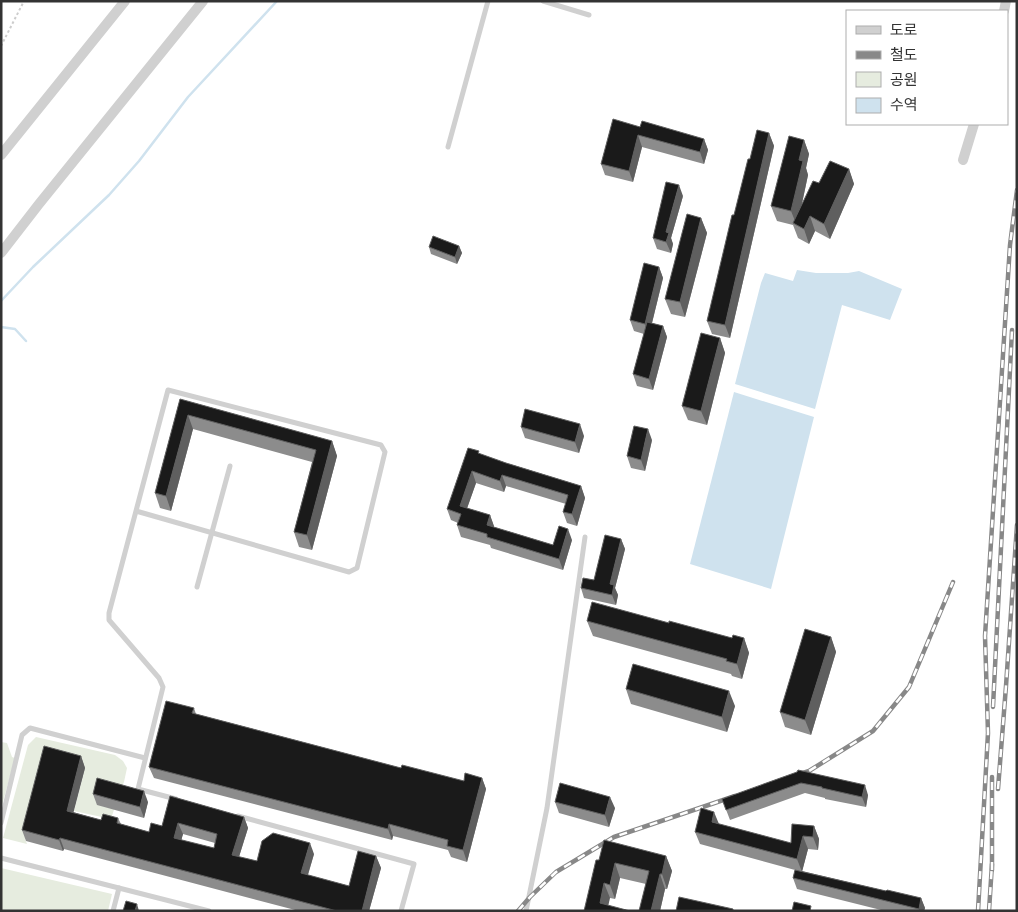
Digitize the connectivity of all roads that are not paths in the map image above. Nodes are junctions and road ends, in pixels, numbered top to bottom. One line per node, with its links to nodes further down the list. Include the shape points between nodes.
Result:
1 (125, 1): 8 (street)
2 (203, 1): 10 (street)
3 (488, 1): 7 (lane)
4 (543, 1): 5 (lane)
5 (589, 15)
6 (974, 125): 9 (street)
7 (448, 147)
8 (1, 155)
9 (963, 160)
10 (1, 253)
11 (230, 466): 13 (lane)
12 (136, 511): 13 (lane); 13 (lane, via 168,390 381,445 386,452 357,568 349,572); 16 (lane, via 109,620 159,678 163,687)
13 (212, 533): 15 (lane)
14 (585, 537): 25 (lane, via 548,808)
15 (197, 587)
16 (145, 758): 17 (lane, via 138,789); 19 (lane, via 30,728 22,735)
17 (185, 802)
18 (233, 815): 24 (lane, via 414,864)
19 (1, 823)
20 (1, 858): 21 (lane)
21 (119, 888): 22 (lane); 23 (lane)
22 (113, 911)
23 (209, 911)
24 (402, 911)
25 (526, 911)

